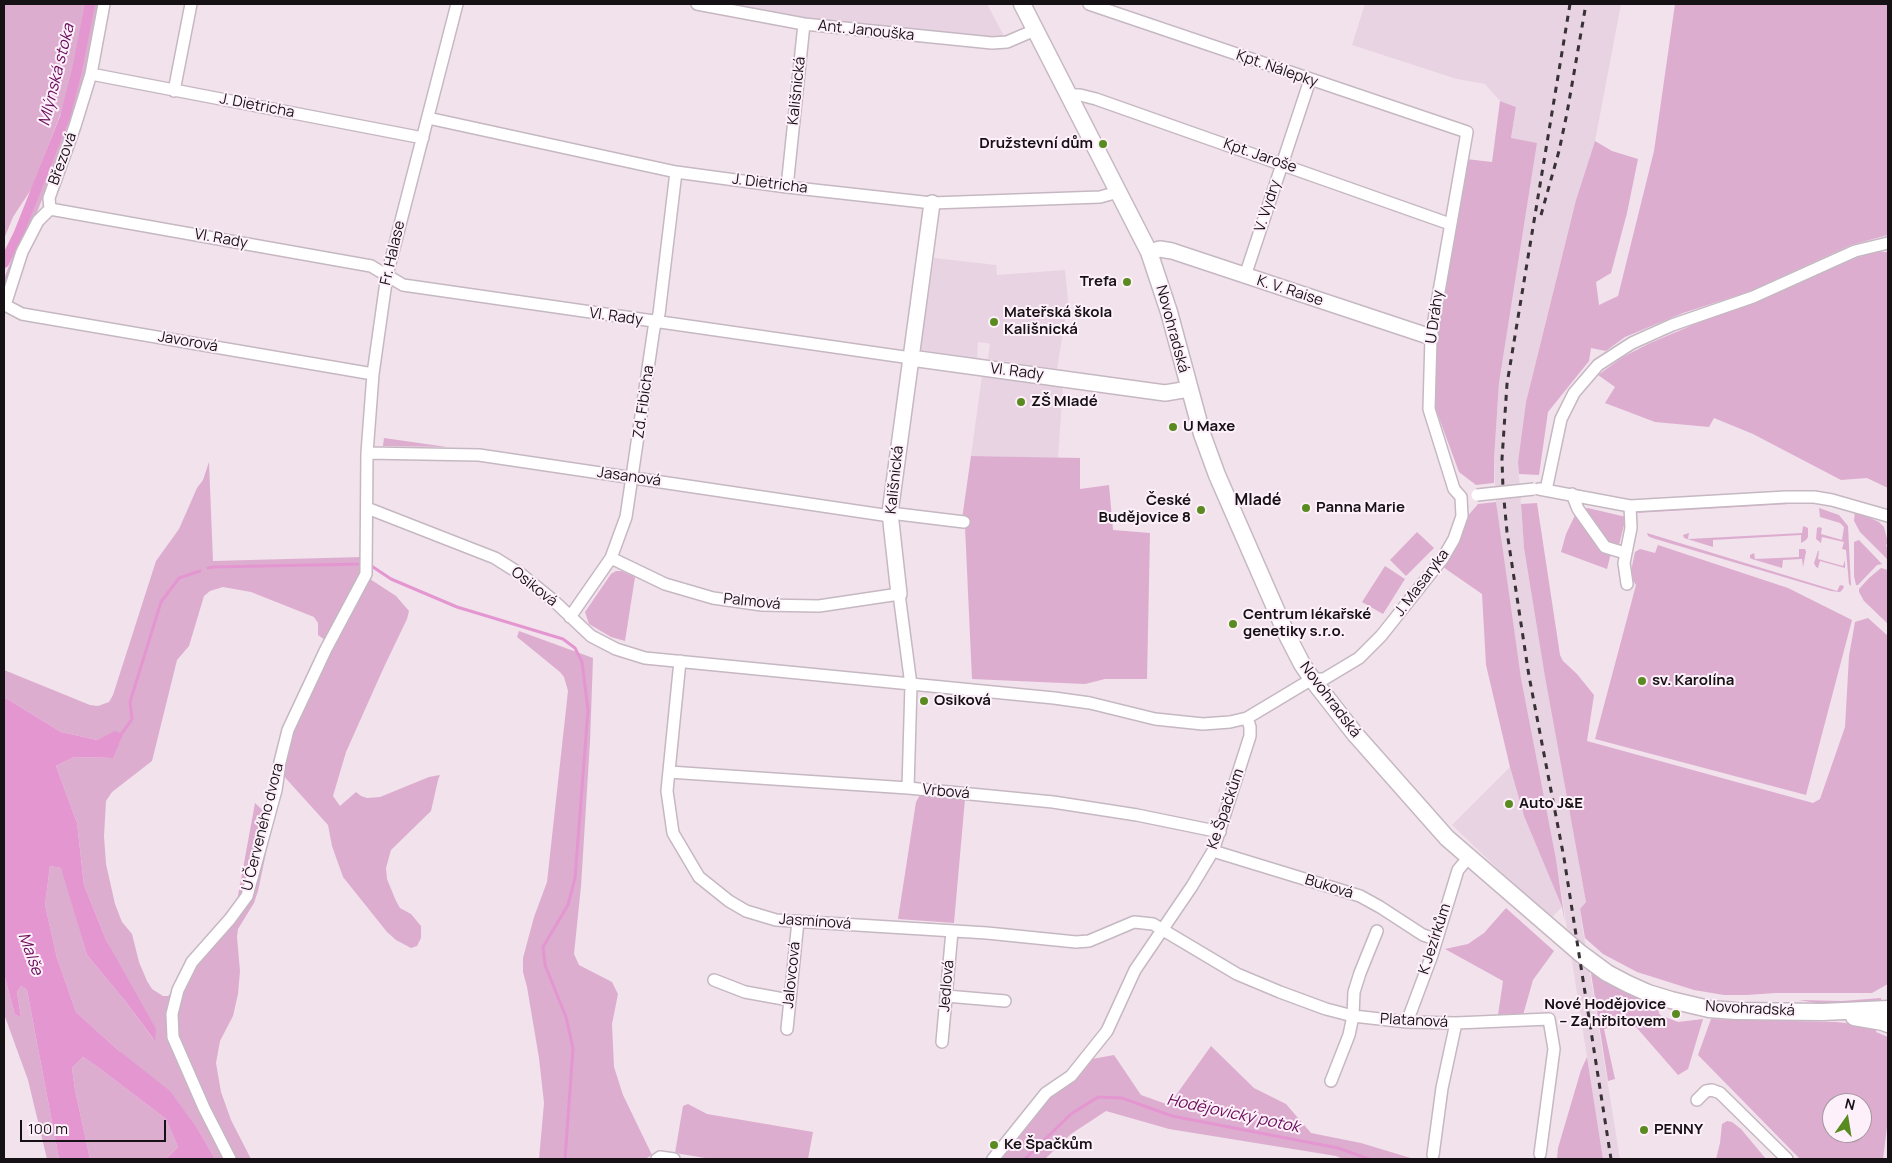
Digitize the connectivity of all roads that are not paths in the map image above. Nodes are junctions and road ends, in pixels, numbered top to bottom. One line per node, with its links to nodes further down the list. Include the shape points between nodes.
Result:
1 (104, 4): 9 (street, Březová)
2 (191, 4): 11 (street)
3 (457, 4): 13 (street, Fr. Halase)
4 (697, 4): 7 (street, Ant. Janouška)
5 (1022, 4): 8 (main road, Novohradská)
6 (1089, 4): 10 (street, Kpt. Nálepky)
7 (804, 24): 8 (street, Ant. Janouška, via 992,43 1007,42); 18 (street, Kališnická)
8 (1035, 30): 12 (main road, Novohradská)
9 (91, 74): 11 (street, J. Dietricha); 21 (street, Březová, via 49,198)
10 (1310, 80): 14 (street, Kpt. Nálepky); 16 (street, V. Vydry)
11 (174, 91): 15 (street, J. Dietricha)
12 (1068, 96): 16 (street, Kpt. Jaroše, via 1096,98); 19 (main road, Novohradská)
13 (428, 118): 15 (street, Fr. Halase); 17 (street, J. Dietricha)
14 (1466, 132): 22 (street, U Dráhy)
15 (423, 138): 25 (street, Fr. Halase)
16 (1282, 163): 22 (street, Kpt. Jaroše); 26 (street, V. Vydry)
17 (676, 172): 18 (street, J. Dietricha); 27 (street, Zd. Fibicha)
18 (788, 187): 20 (street, J. Dietricha)
19 (1118, 192): 20 (street, J. Dietricha, via 1100,197); 24 (main road, Novohradská)
20 (932, 203): 29 (street, Kališnická)
21 (50, 209): 25 (street, Vl. Rady, via 371,266); 30 (street, Javorová, via 38,221 22,252 5,305 22,314)
22 (1450, 224): 28 (street, U Dráhy)
23 (1888, 243): 34 (street, via 1855,251 1752,297 1672,325 1632,343 1598,365 1574,392 1561,418)
24 (1149, 252): 26 (street, K. V. Raise, via 1157,249 1172,251); 31 (main road, Novohradská)
25 (386, 275): 27 (street, Vl. Rady, via 403,286); 30 (street, Fr. Halase)
26 (1245, 276): 28 (street, K. V. Raise)
27 (656, 322): 29 (street, Vl. Rady); 33 (street, Zd. Fibicha)
28 (1431, 337): 36 (street, U Dráhy, via 1428,410 1454,490)
29 (911, 358): 31 (street, Vl. Rady, via 1165,393); 40 (street, Kališnická)
30 (373, 374): 32 (street, Fr. Halase)
31 (1189, 389): 50 (main road, Novohradská, via 1218,475 1287,635)
32 (367, 453): 33 (street, Jasanová, via 479,456); 38 (street, Fr. Halase)
33 (632, 478): 40 (street, Jasanová); 45 (street, Zd. Fibicha, via 626,517)
34 (1540, 490): 35 (street); 36 (street, bridge)
35 (1572, 494): 37 (street); 44 (street, via 1605,547)
36 (1461, 497): 50 (street, J. Masaryka, via 1462,516 1454,539 1443,558 1381,636 1351,664 1324,679)
37 (1630, 506): 39 (street, via 1805,497 1832,500); 44 (street, via 1631,528)
38 (367, 508): 48 (street, Osiková, via 495,558 522,575); 79 (street, U Červeného dvora, via 366,574 288,730 275,795 247,896 192,962 178,990 172,1014 173,1036)
39 (1869, 512): 41 (street); 43 (street)
40 (890, 514): 42 (street, Jasanová); 47 (street, Kališnická)
41 (1888, 516)
42 (964, 522)
43 (1888, 526)
44 (1625, 553): 46 (street)
45 (611, 558): 47 (street, Palmová, via 665,584 713,598 762,606 819,606); 48 (street, Zd. Fibicha)
46 (1627, 584)
47 (899, 594): 51 (street, Kališnická)
48 (570, 617): 49 (street, Osiková, via 591,636 616,649 645,658)
49 (680, 661): 51 (street, Osiková); 53 (street, Jasmínová)
50 (1312, 679): 52 (street, Osiková); 57 (main road, Novohradská, via 1372,753)
51 (911, 685): 52 (street, Osiková, via 1054,698 1155,719 1203,724); 54 (street, Kališnická)
52 (1247, 718): 55 (street, Ke Špačkům, via 1250,736)
53 (669, 772): 54 (street, Vrbová); 58 (street, Jasmínová, via 667,791 674,833 699,877 746,911 776,920)
54 (908, 788): 55 (street, Vrbová, via 1078,806)
55 (1220, 832): 56 (street, Ke Špačkům)
56 (1213, 851): 59 (street, Ke Špačkům); 62 (street, Buková, via 1360,896 1423,935)
57 (1468, 858): 62 (street, K Jezírkům, via 1458,870); 68 (main road, Novohradská, via 1589,961 1648,993 1710,1009)
58 (798, 921): 60 (street, Jasmínová); 65 (street, Jalovcová)
59 (1163, 929): 60 (street, Jasmínová, via 1153,924 1134,922 1090,940 1076,942); 69 (street, Platanová, via 1237,974); 82 (street, Ke Špačkům, via 1135,970 1107,1031 1071,1076 1046,1093)
60 (952, 931): 64 (street, Jedlová)
61 (1377, 931): 69 (street, via 1354,992)
62 (1436, 939): 70 (street, K Jezírkům)
63 (714, 980): 65 (street, via 745,992)
64 (946, 996): 66 (street); 74 (street, Jedlová)
65 (790, 1000): 73 (street, Jalovcová)
66 (1005, 1001)
67 (1887, 1007): 68 (main road, Novohradská)
68 (1822, 1012): 72 (main road)
69 (1352, 1016): 70 (street, Platanová); 75 (street, via 1348,1035)
70 (1407, 1022): 71 (street, Platanová)
71 (1456, 1023): 77 (street, Platanová, via 1549,1019 1554,1049); 78 (street, via 1442,1088)
72 (1888, 1024)
73 (787, 1030)
74 (942, 1042)
75 (1330, 1074)
76 (1697, 1100): 83 (street, via 1706,1091 1720,1092)
77 (1540, 1154)
78 (1433, 1155)
79 (230, 1159)
80 (657, 1159): 81 (street)
81 (674, 1159)
82 (993, 1159)
83 (1787, 1159)

